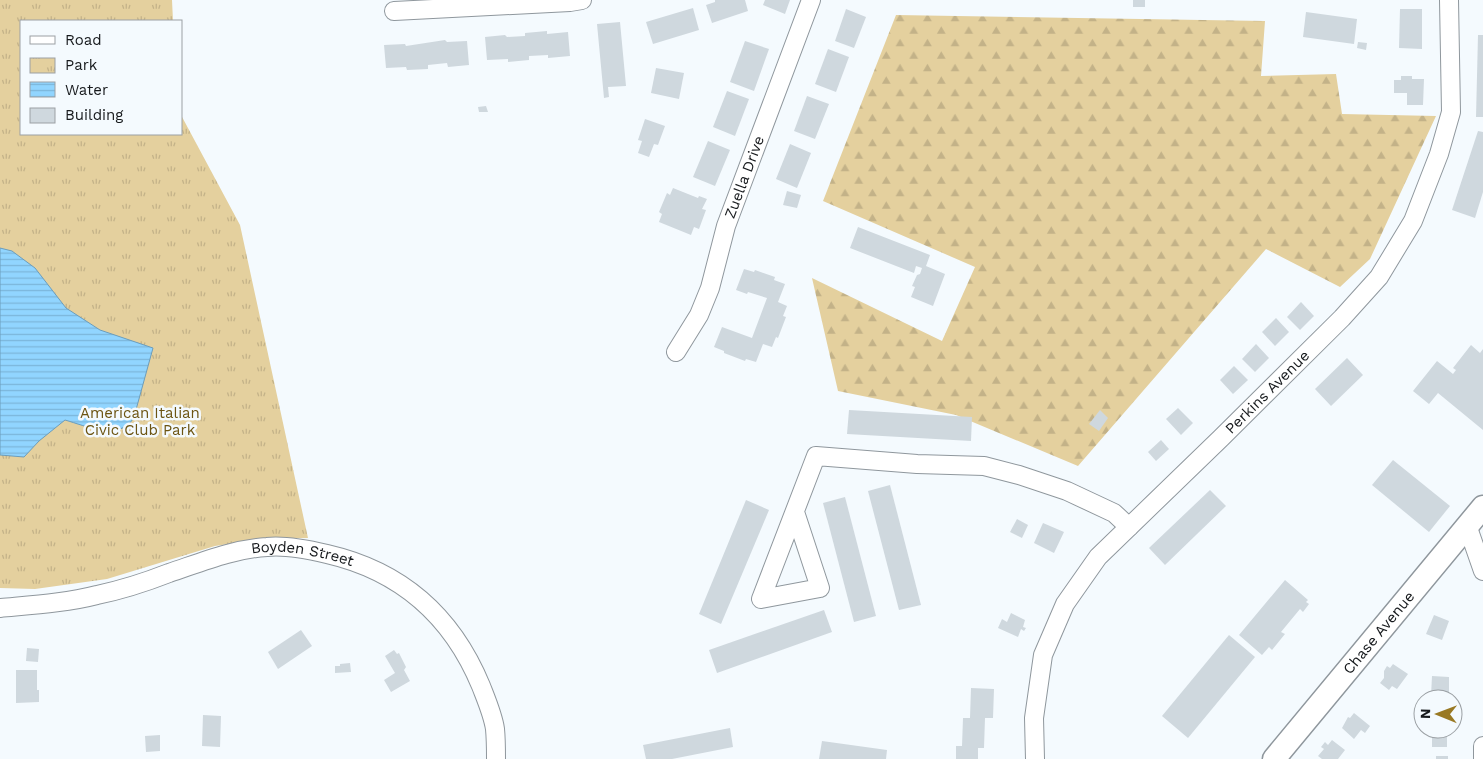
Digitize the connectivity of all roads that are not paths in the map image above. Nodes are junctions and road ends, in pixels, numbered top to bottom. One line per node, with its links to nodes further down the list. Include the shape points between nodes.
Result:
1 (582, 0): 4 (street)
2 (811, 0): 5 (street, Zuella Drive, via 726,226 710,288 699,315)
3 (1449, 0): 9 (street, Perkins Avenue, via 1451,112 1413,221 1379,277 1342,318)
4 (394, 11)
5 (676, 352)
6 (1483, 507): 8 (main road, Chase Avenue)
7 (795, 512): 7 (street, via 775,564 761,599 820,588); 9 (street, via 816,456 984,466 1067,491 1114,512)
8 (1467, 525): 10 (street); 15 (main road, Chase Avenue)
9 (1129, 527): 14 (street, Perkins Avenue, via 1098,556 1065,604 1043,655 1034,718)
10 (1483, 571)
11 (0, 608): 13 (street, Boyden Street, via 97,596 220,555 268,547 313,550 347,558 384,574 415,594 446,626 472,664 483,692 495,727)
12 (1483, 746): 16 (street)
13 (496, 759)
14 (1035, 759)
15 (1274, 759)
16 (1483, 759)

